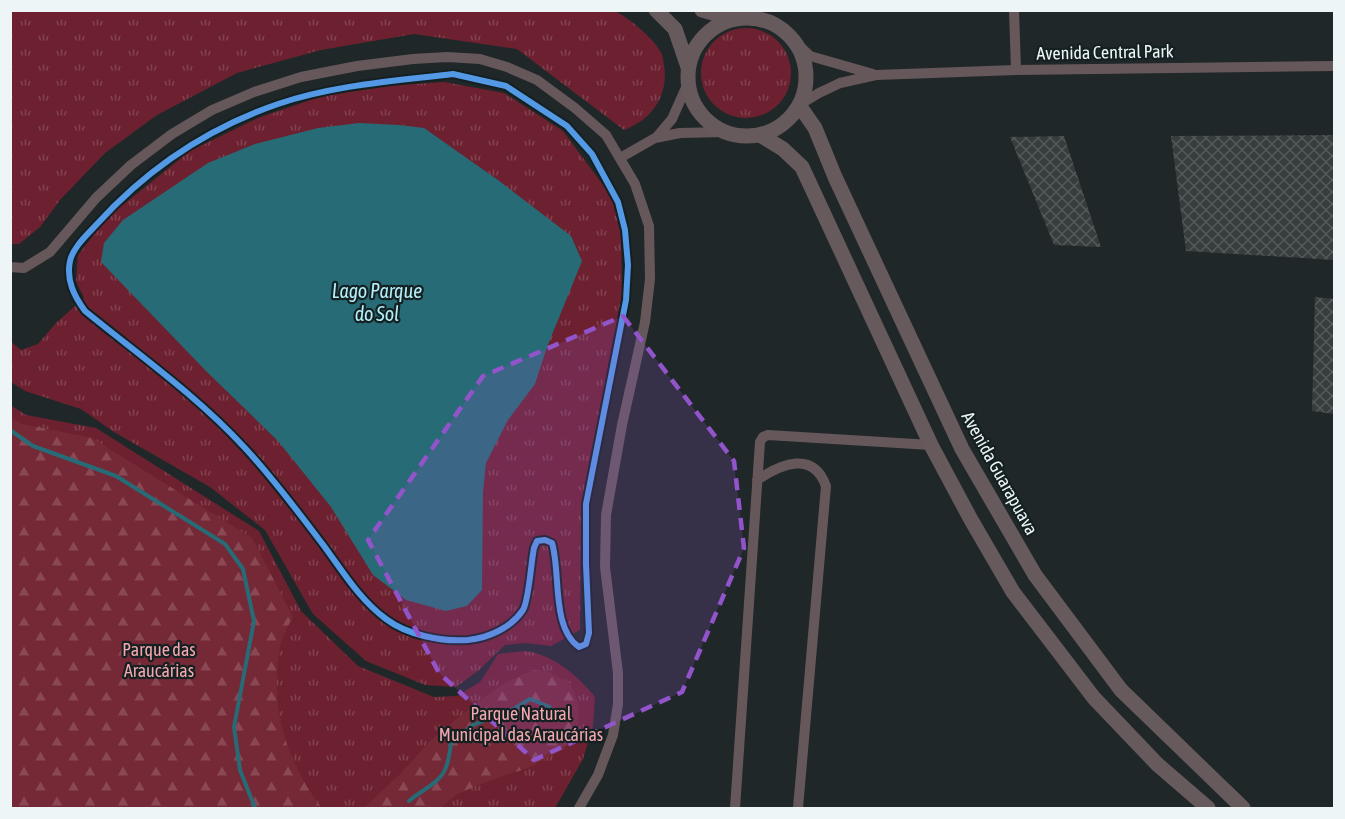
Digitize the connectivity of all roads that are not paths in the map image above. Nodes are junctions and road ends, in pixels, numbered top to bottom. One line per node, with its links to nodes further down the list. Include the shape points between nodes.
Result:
1 (656, 10): 7 (street, via 675,29)
2 (702, 10): 4 (street)
3 (1014, 10): 8 (street)
4 (734, 19): 5 (street, via 768,21); 7 (street, via 704,36)
5 (794, 42): 9 (street, via 810,56); 11 (street, via 806,73)
6 (1335, 66): 8 (street, Avenida Central Park)
7 (688, 67): 10 (street)
8 (1016, 70): 9 (street, Avenida Central Park)
9 (876, 75): 11 (street, via 840,83)
10 (688, 83): 12 (street, via 700,113); 14 (street, via 672,119)
11 (799, 105): 13 (street, via 776,129); 23 (street, Avenida Guarapuava, via 815,128 962,448 1035,575 1121,690)
12 (726, 132): 13 (street); 14 (street)
13 (760, 135): 17 (street, via 802,167)
14 (655, 138): 15 (street)
15 (620, 158): 16 (street, via 606,135 575,108 537,80 507,67 480,59 447,57 357,66 301,77 212,110 131,165 96,198 50,252 24,268); 19 (street, via 635,184 649,226 650,279 606,515 605,567 618,704 613,735)
16 (10, 267)
17 (932, 445): 18 (street, via 768,435 760,442); 22 (street, via 1013,592 1053,646 1101,706 1157,764)
18 (757, 480): 20 (street); 21 (street, via 786,464 812,466 822,475 826,486)
19 (579, 808)
20 (735, 808)
21 (798, 808)
22 (1208, 808)
23 (1243, 808)

